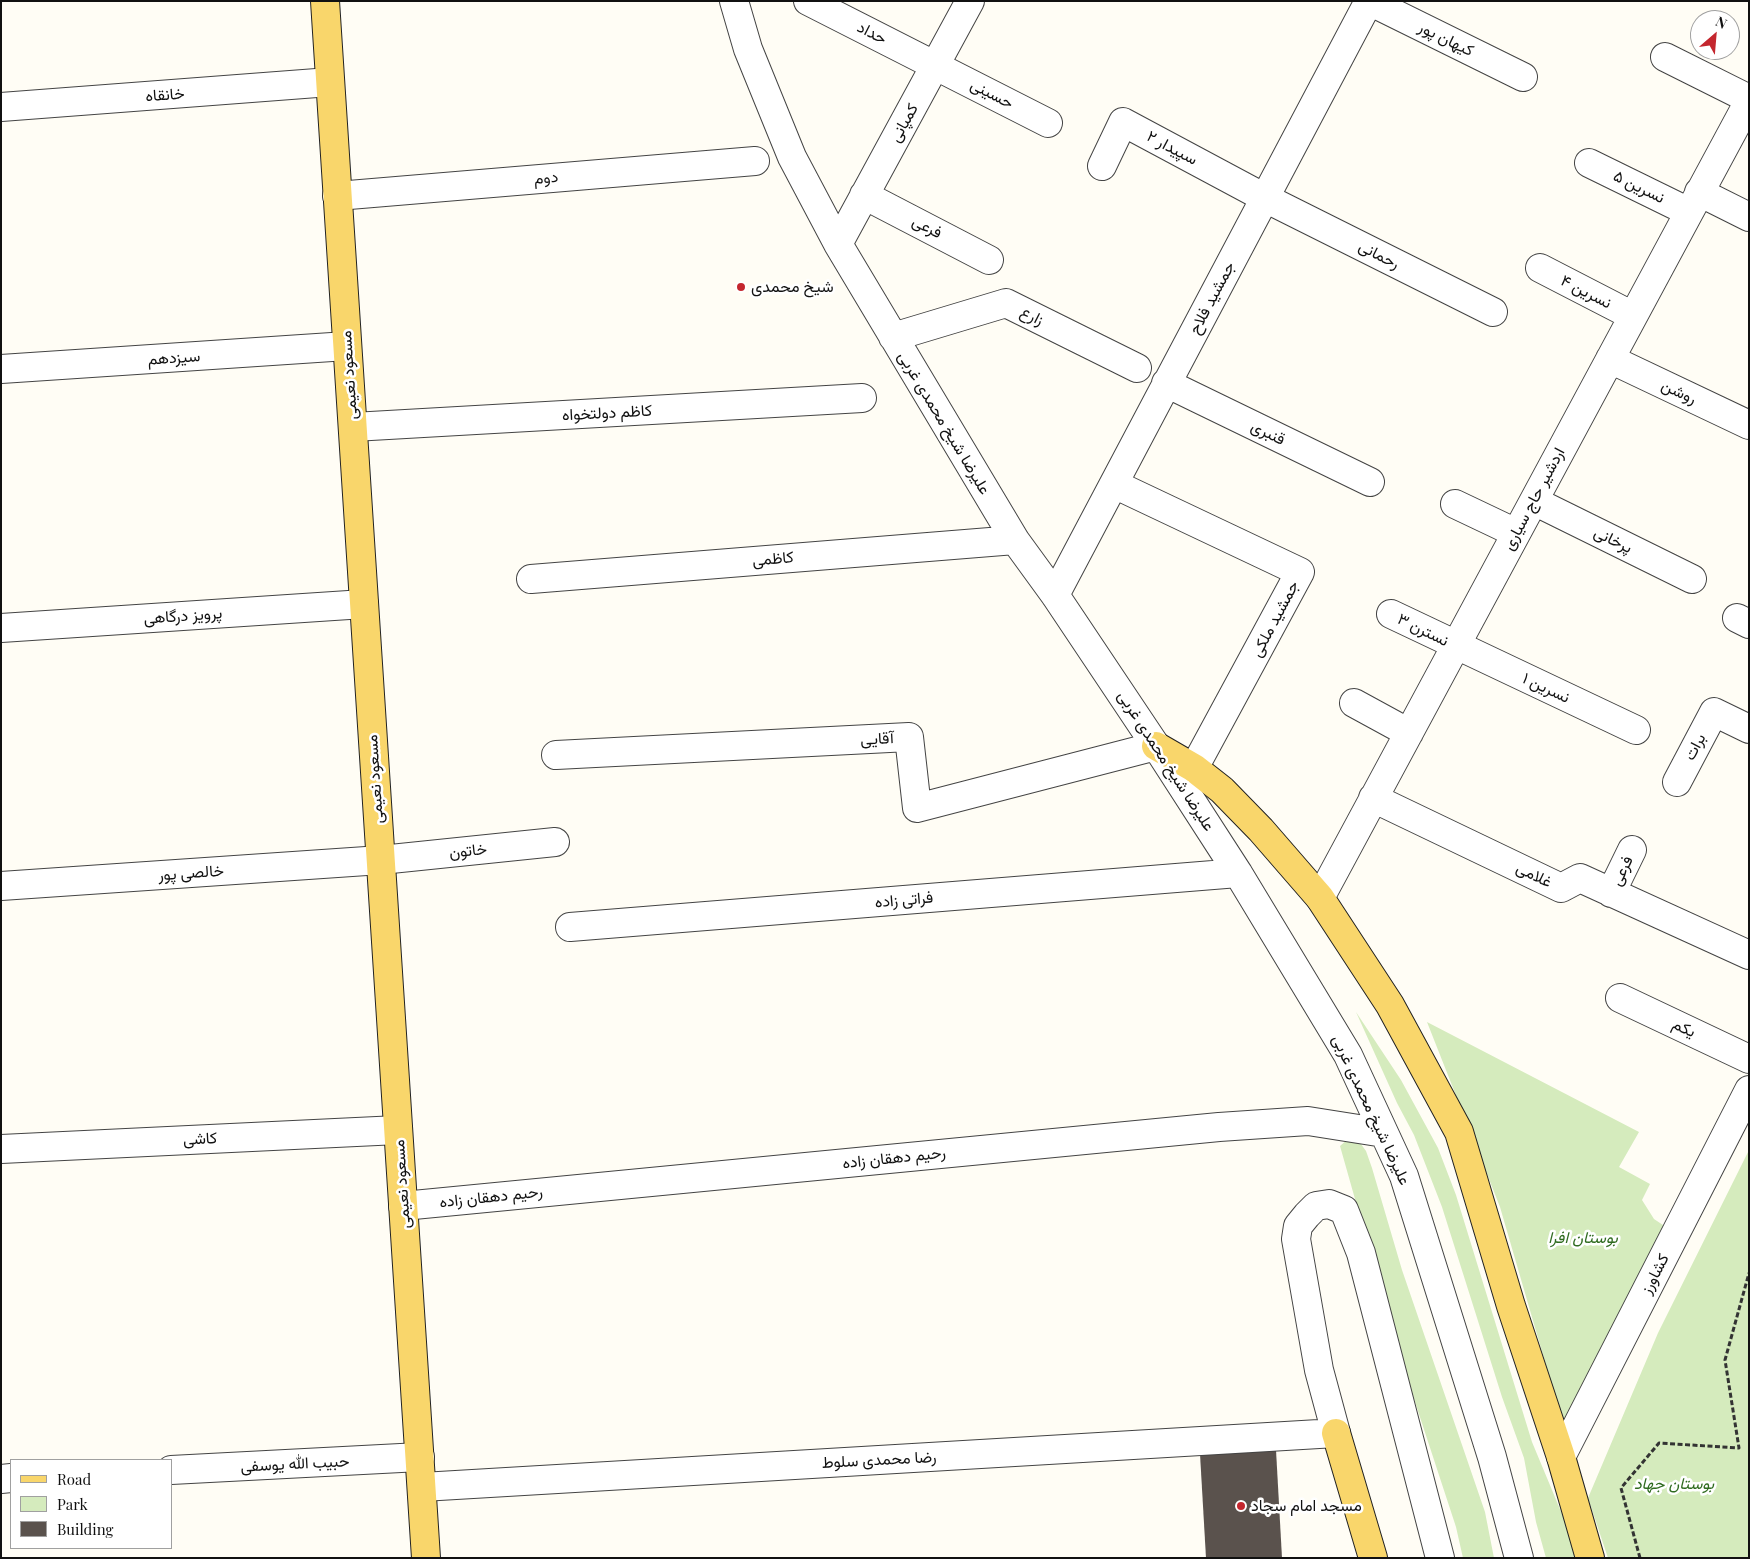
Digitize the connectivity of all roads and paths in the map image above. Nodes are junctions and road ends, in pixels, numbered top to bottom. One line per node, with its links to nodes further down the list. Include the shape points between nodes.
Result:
1 (324, 1): 9 (main road, مسعود نعیمی)
2 (734, 1): 21 (street, علیرضا شیخ محمدی غربی, via 748,49 792,157)
3 (808, 1): 7 (street, حداد)
4 (970, 1): 7 (street, کمپانی)
5 (1369, 1): 8 (street, کیهان پور); 18 (street, جمشید فلاح)
6 (1665, 57): 10 (street)
7 (935, 66): 12 (street, حسینی); 16 (street, کمپانی)
8 (1523, 77)
9 (330, 82): 11 (street, خانقاه); 17 (main road, مسعود نعیمی)
10 (1749, 100): 19 (street, اردشیر حاج سیاری)
11 (1, 107)
12 (1048, 123)
13 (756, 161): 17 (street, دوم)
14 (1589, 163): 19 (street, نسرین ۵)
15 (1102, 166): 18 (street, سپیدار ۲, via 1123,122)
16 (864, 195): 21 (street, کمپانی); 22 (street, فرعی)
17 (337, 196): 27 (main road, مسعود نعیمی)
18 (1265, 198): 24 (street, رحمانی); 31 (street, جمشید فلاح)
19 (1694, 202): 20 (street, نسرین ۵); 25 (street, اردشیر حاج سیاری)
20 (1749, 217)
21 (838, 244): 26 (street, علیرضا شیخ محمدی غربی)
22 (989, 260)
23 (1540, 268): 25 (street, نسرین ۴)
24 (1493, 312)
25 (1633, 316): 28 (street, اردشیر حاج سیاری)
26 (893, 337): 29 (street, زارع, via 1006,303); 40 (street, علیرضا شیخ محمدی غربی)
27 (347, 346): 30 (street, سیزدهم); 34 (main road, مسعود نعیمی)
28 (1610, 359): 33 (street, روشن); 37 (street, اردشیر حاج سیاری)
29 (1137, 368)
30 (1, 369)
31 (1166, 383): 35 (street, قنبری); 36 (street, جمشید فلاح)
32 (862, 398): 34 (street, کاظم دولتخواه)
33 (1749, 425)
34 (352, 427): 44 (main road, مسعود نعیمی)
35 (1370, 482)
36 (1114, 484): 43 (street, جمشید فلاح); 54 (street, جمشید ملکی, via 1300,572)
37 (1534, 500): 39 (street, اردشیر حاج سیاری); 41 (street, پرخانی)
38 (1455, 504): 39 (street)
39 (1516, 533): 47 (street, اردشیر حاج سیاری)
40 (1015, 540): 42 (street, کاظمی); 43 (street, علیرضا شیخ محمدی غربی)
41 (1692, 578)
42 (530, 579)
43 (1055, 595): 52 (street, علیرضا شیخ محمدی غربی)
44 (364, 604): 46 (street, پرویز درگاهی); 59 (main road, مسعود نعیمی)
45 (1391, 614): 47 (street, نسترن ۳)
46 (1, 628)
47 (1456, 645): 50 (street, نسرین ۱); 51 (street, اردشیر حاج سیاری)
48 (1354, 703): 51 (street)
49 (1749, 729): 55 (street, برات, via 1714,712)
50 (1636, 730)
51 (1409, 733): 56 (street, اردشیر حاج سیاری)
52 (1156, 746): 53 (street, آقایی, via 917,808 909,737); 54 (main road); 60 (street, علیرضا شیخ محمدی غربی)
53 (556, 755)
54 (1194, 768): 63 (main road, via 1222,790 1261,830)
55 (1677, 782)
56 (1373, 798): 62 (street, غلامی, via 1561,888 1580,878); 63 (street, اردشیر حاج سیاری)
57 (555, 842): 59 (street, خاتون)
58 (1632, 850): 62 (street, فرعی)
59 (381, 860): 61 (street, خالصی پور); 69 (main road, مسعود نعیمی)
60 (1238, 872): 64 (street, فراتی زاده); 70 (street, علیرضا شیخ محمدی غربی, via 1348,1055)
61 (1, 886)
62 (1611, 893): 65 (street, غلامی)
63 (1320, 898): 76 (main road, via 1390,1005 1459,1132)
64 (570, 927)
65 (1749, 955)
66 (1620, 998): 67 (street, یکم)
67 (1749, 1059)
68 (1749, 1090): 76 (street, کشاورز)
69 (398, 1130): 71 (street, کاشی); 72 (main road, مسعود نعیمی)
70 (1384, 1133): 72 (street, رحیم دهقان زاده, via 1308,1121 1219,1126); 82 (street, علیرضا شیخ محمدی غربی, via 1404,1176 1492,1457)
71 (1, 1149)
72 (403, 1206): 75 (main road, مسعود نعیمی)
73 (1749, 1274): 84 (path, via 1725,1360 1739,1448 1659,1444 1621,1488)
74 (1336, 1433): 78 (street, رضا محمدی سلوط); 80 (main road); 81 (street, via 1319,1370 1296,1239 1298,1226 1307,1215 1316,1206 1329,1204 1344,1210 1361,1253)
75 (420, 1457): 77 (street, حبیب الله یوسفی); 78 (main road, مسعود نعیمی)
76 (1561, 1457): 83 (main road)
77 (172, 1470)
78 (422, 1487): 79 (main road, مسعود نعیمی)
79 (426, 1558)
80 (1373, 1558)
81 (1440, 1558)
82 (1519, 1558)
83 (1590, 1558)
84 (1640, 1558)

